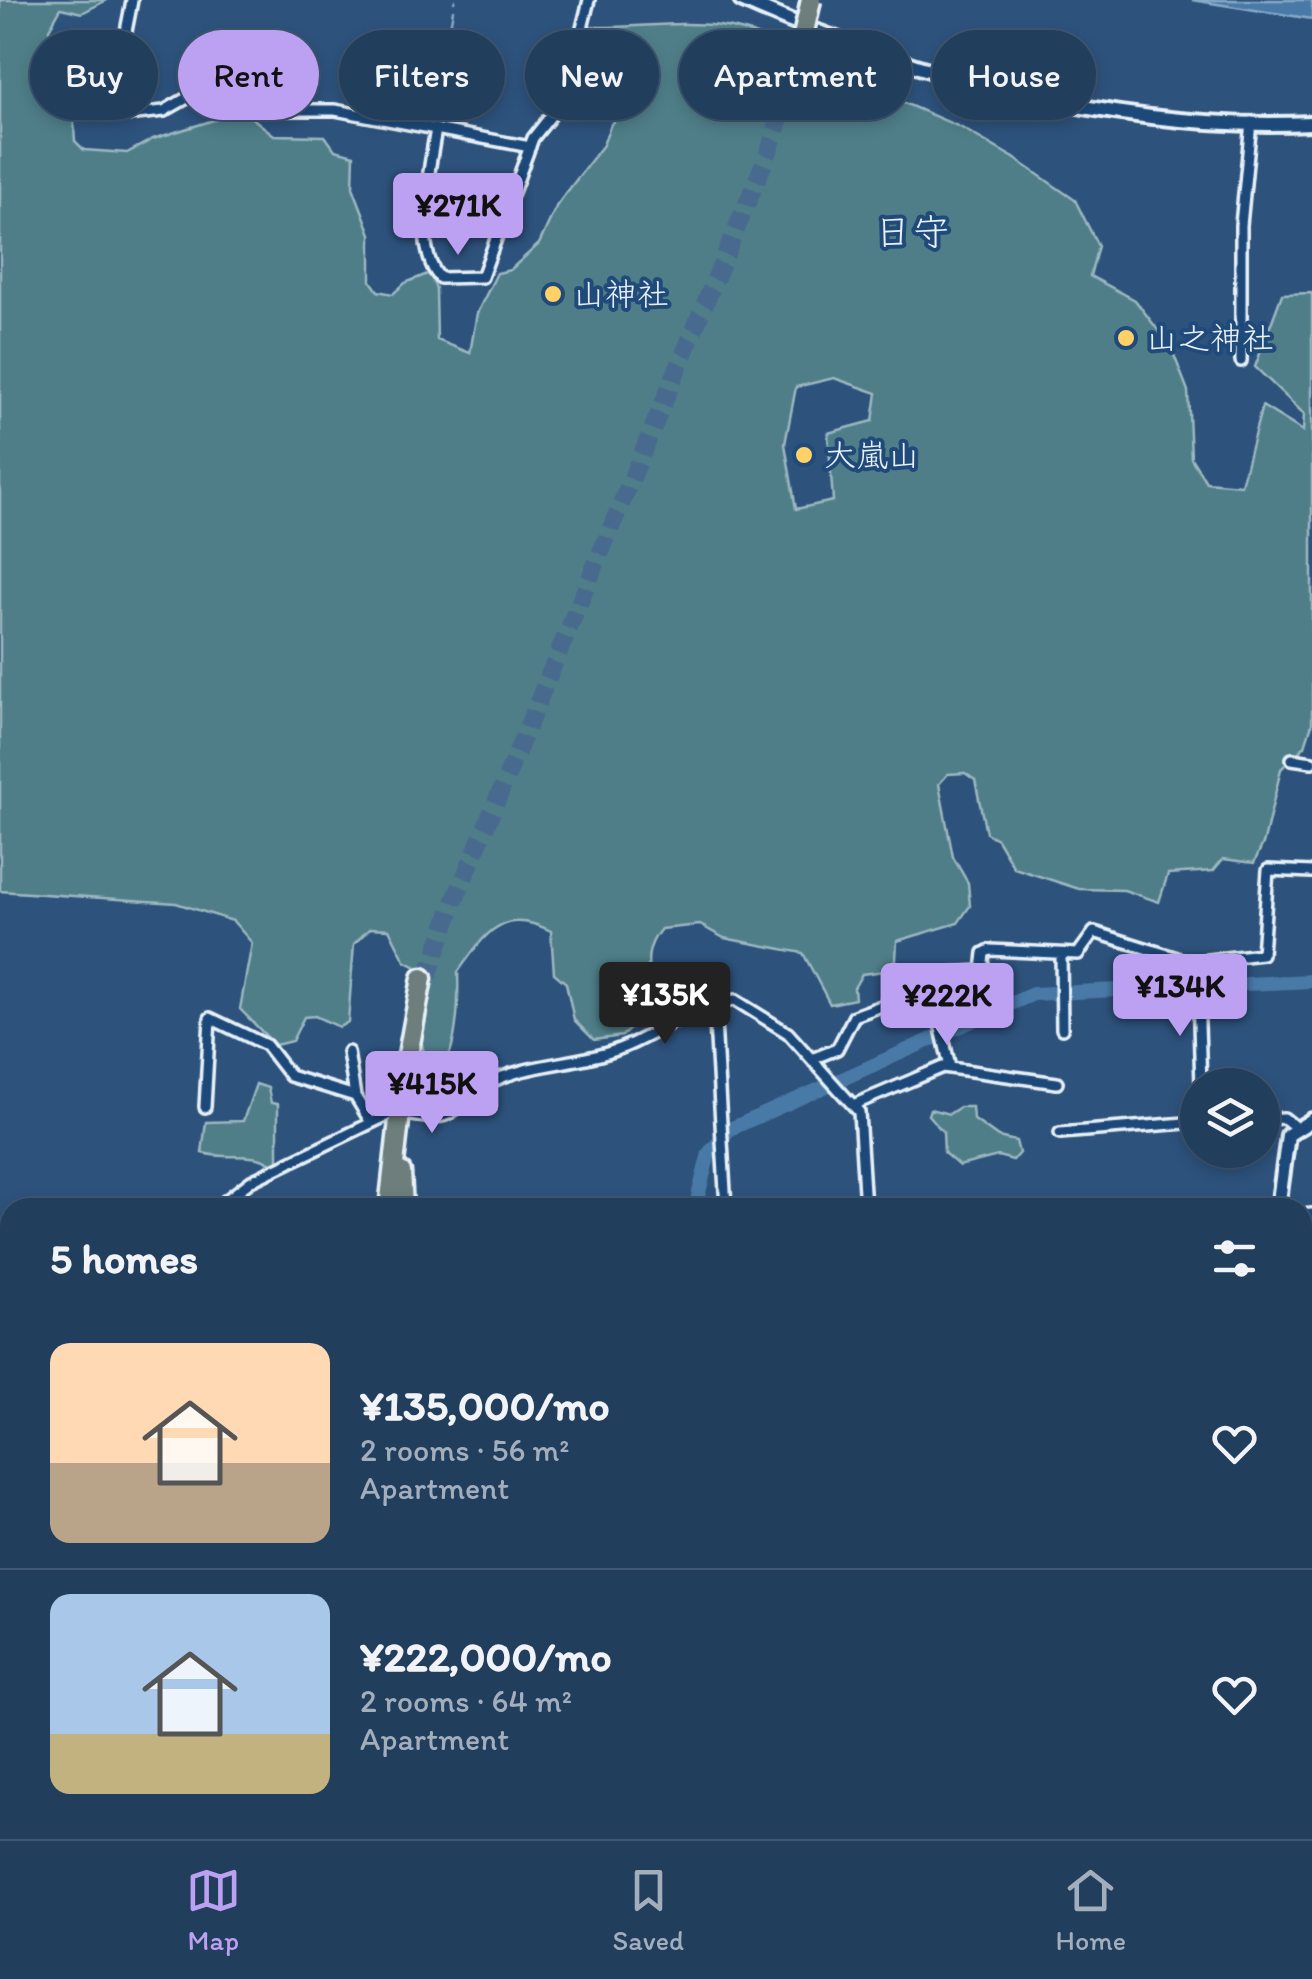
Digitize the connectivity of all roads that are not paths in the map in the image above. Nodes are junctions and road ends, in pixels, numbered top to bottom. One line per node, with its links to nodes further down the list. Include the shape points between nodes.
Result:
1 (132, 0): 8 (street, via 121,65 127,115 164,111 187,98 237,96 273,110 329,109)
2 (589, 0): 9 (street, via 565,98)
3 (741, 0): 6 (main road, via 976,85 1109,110)
4 (808, 0): 5 (highway, bridge)
5 (802, 30)
6 (1251, 122): 7 (main road); 10 (street, via 1241,225)
7 (1312, 123)
8 (436, 129): 9 (street); 9 (street, via 425,202 430,262 440,278 484,276)
9 (530, 147)
10 (1241, 362)
11 (1292, 759): 12 (street)
12 (1312, 762)
13 (1312, 872): 15 (street, via 1268,870 1262,954)
14 (1061, 954): 15 (street, via 1080,953 1089,935 1099,932); 16 (street, via 990,950 982,971 947,972); 18 (street)
15 (1198, 962): 22 (street)
16 (930, 982): 20 (street, via 854,1016 837,1050); 21 (street)
17 (714, 1006): 20 (street, via 740,1002 788,1033); 28 (street, via 614,1051 488,1084 457,1112); 38 (street)
18 (1062, 1029)
19 (348, 1052): 24 (street)
20 (812, 1059): 25 (street)
21 (950, 1067): 23 (street); 25 (street)
22 (1200, 1068)
23 (1056, 1083)
24 (355, 1096): 26 (street, via 290,1076 266,1045 210,1018); 31 (street)
25 (853, 1106): 39 (street, via 861,1118)
26 (205, 1107)
27 (394, 1112): 31 (street)
28 (407, 1114)
29 (1280, 1118): 33 (street)
30 (1312, 1120): 33 (main road)
31 (370, 1121): 35 (street)
32 (1180, 1123): 34 (street)
33 (1294, 1127): 40 (main road)
34 (1060, 1133)
35 (229, 1198)
36 (390, 1198): 37 (highway, via 404,1076 425,979 402,1124)
37 (403, 1198)
38 (726, 1198)
39 (864, 1198)
40 (1279, 1198)

